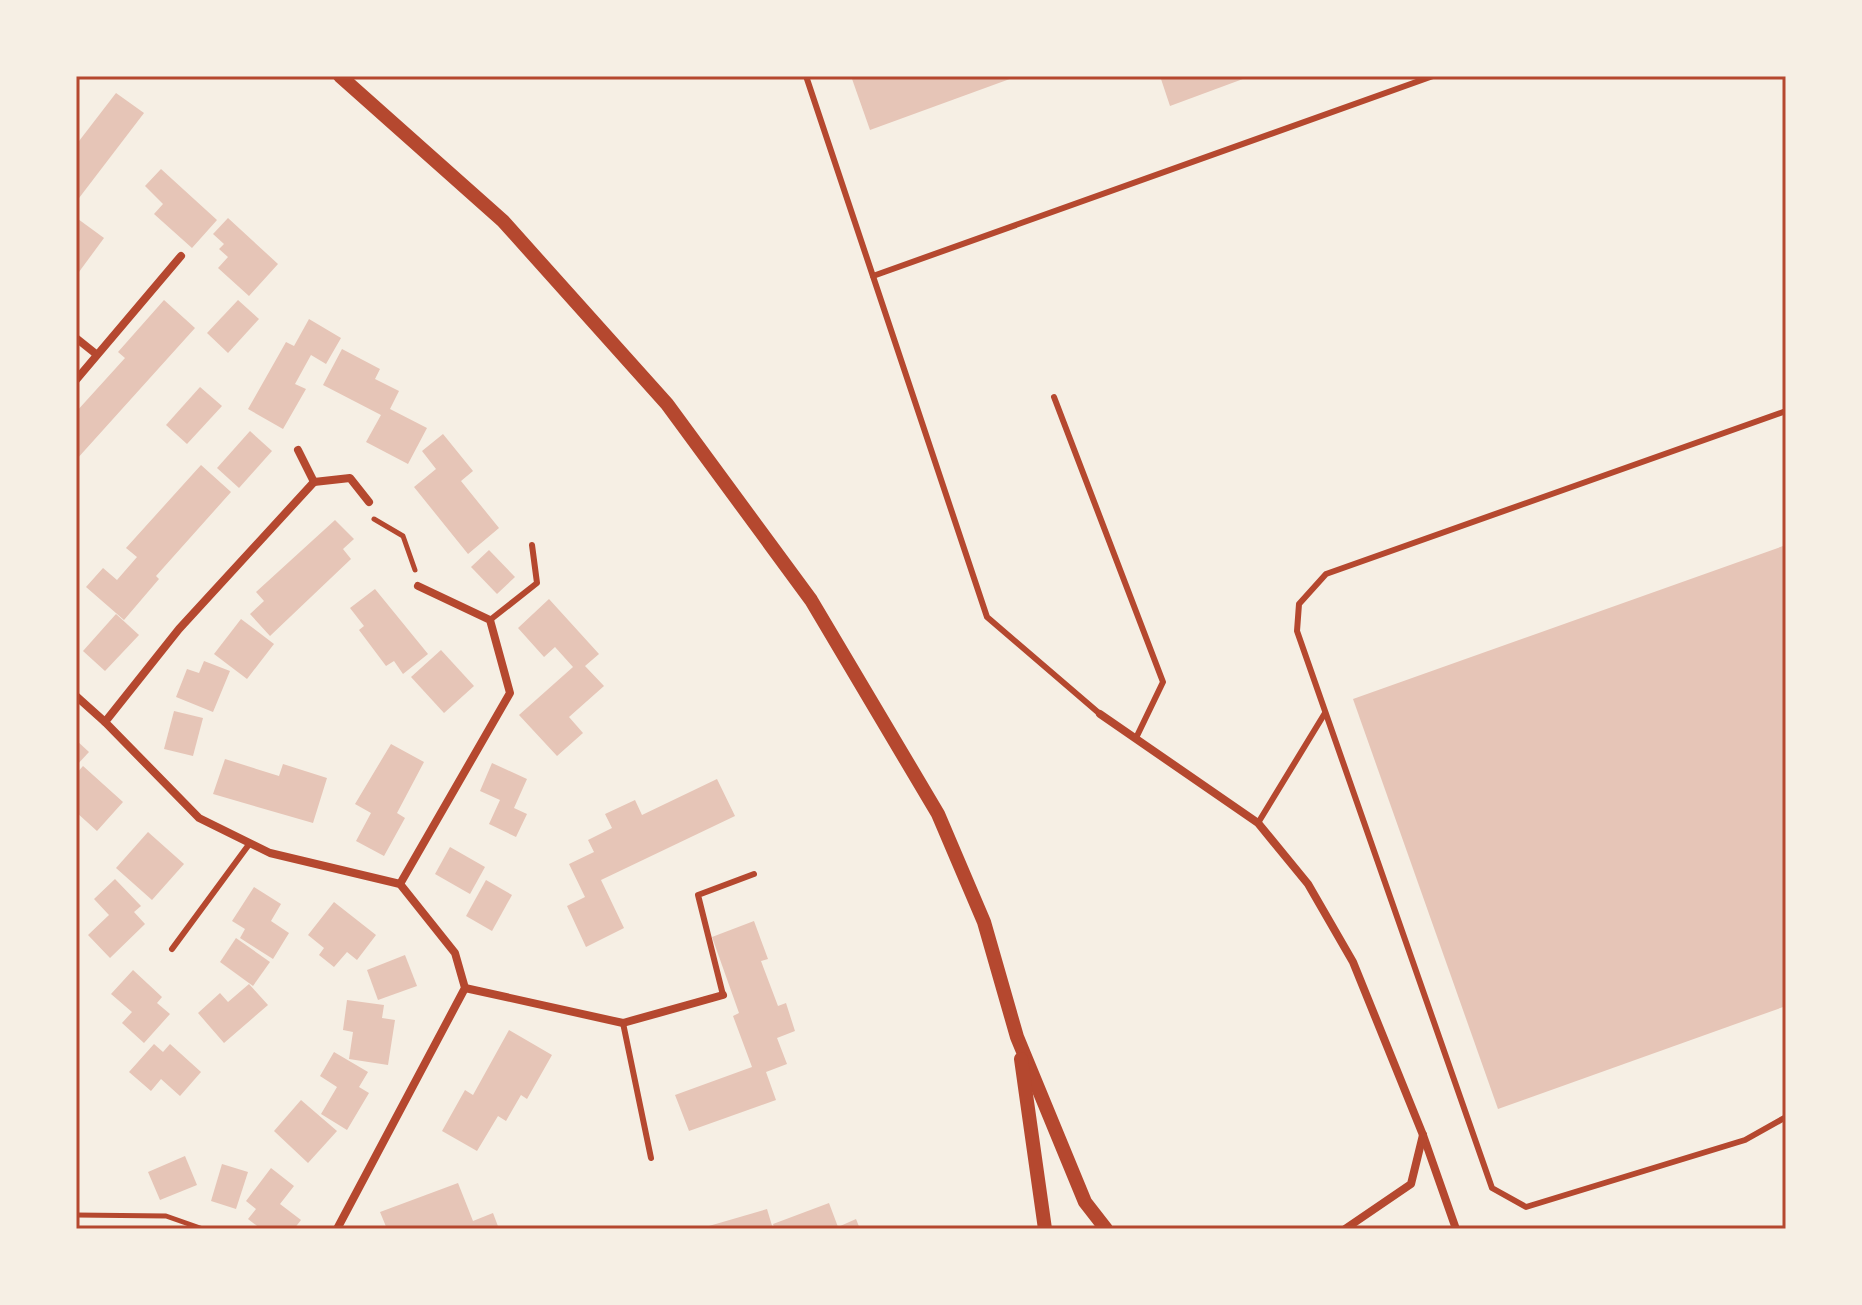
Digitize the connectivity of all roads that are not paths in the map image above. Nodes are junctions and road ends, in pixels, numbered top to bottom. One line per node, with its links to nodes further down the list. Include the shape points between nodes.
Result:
1 (340, 76): 30 (street, via 503,221 667,404 811,600 938,814 984,922)
2 (806, 76): 5 (lane)
3 (1433, 76): 5 (lane)
4 (181, 256): 7 (street)
5 (873, 276): 19 (lane, via 987,617)
6 (76, 338): 7 (street)
7 (96, 354): 8 (street)
8 (76, 380)
9 (1054, 397): 21 (lane, via 1163,682)
10 (1786, 411): 18 (lane, via 1326,574 1299,604 1297,631)
11 (298, 450): 12 (street)
12 (314, 482): 13 (street, via 350,478); 20 (street, via 179,629)
13 (369, 502)
14 (532, 545): 16 (lane, via 537,583)
15 (418, 586): 16 (street)
16 (490, 620): 25 (street, via 510,693)
17 (76, 696): 20 (street)
18 (1325, 713): 22 (lane); 31 (lane, via 1492,1188 1526,1207 1745,1140)
19 (1100, 714): 21 (street)
20 (105, 722): 23 (street, via 199,818)
21 (1136, 738): 22 (street)
22 (1258, 823): 32 (street, via 1308,884 1353,962)
23 (250, 843): 25 (street, via 270,853); 26 (lane)
24 (754, 874): 28 (lane, via 698,895)
25 (400, 884): 27 (street, via 455,953)
26 (172, 949)
27 (465, 988): 29 (street); 34 (street)
28 (723, 995): 29 (street)
29 (623, 1023): 33 (lane)
30 (1017, 1037): 35 (street); 36 (street, via 1085,1202)
31 (1786, 1117)
32 (1423, 1135): 37 (street, via 1411,1184); 38 (street)
33 (651, 1158)
34 (337, 1229)
35 (1045, 1229)
36 (1106, 1229)
37 (1345, 1229)
38 (1456, 1229)

